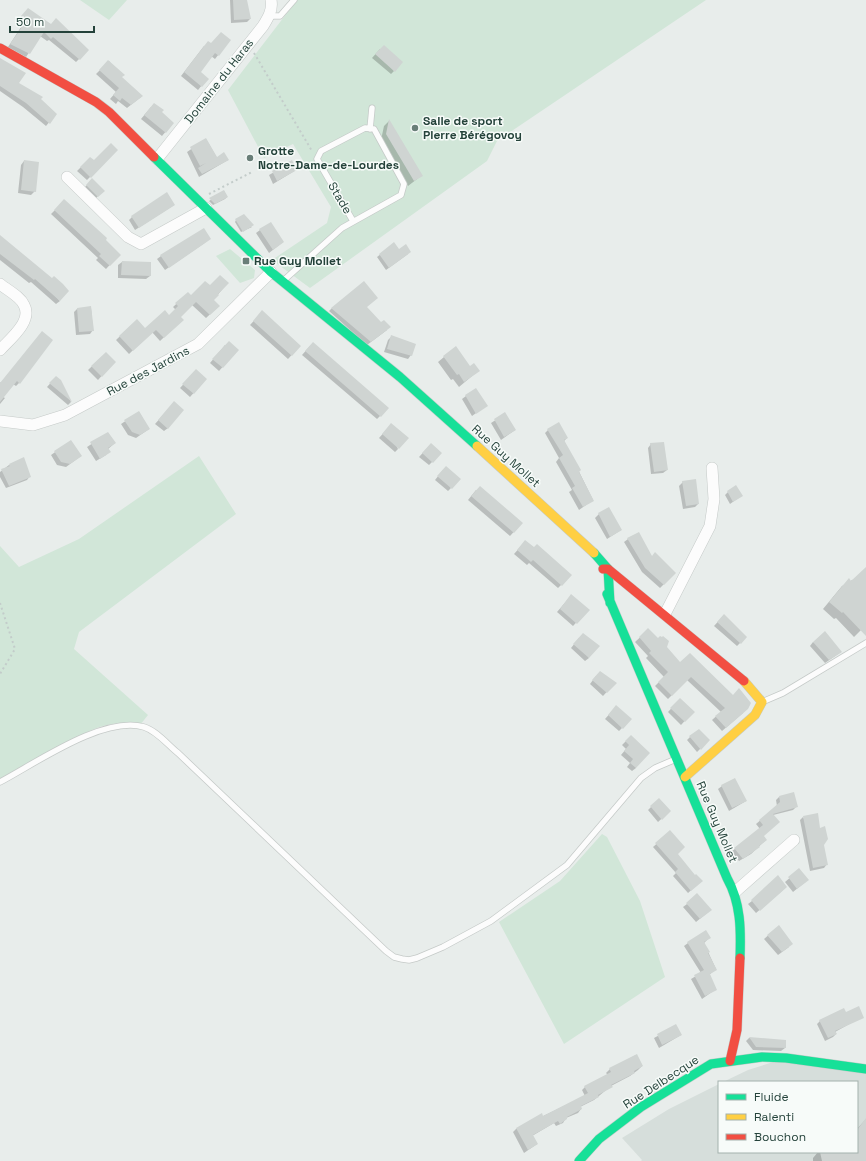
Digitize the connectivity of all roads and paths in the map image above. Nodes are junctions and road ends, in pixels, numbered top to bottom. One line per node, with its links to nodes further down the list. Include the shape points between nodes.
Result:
1 (270, 0): 3 (street, via 272,5)
2 (294, 0): 3 (lane, via 280,16)
3 (269, 16): 4 (street, Domaine du Haras)
4 (246, 47): 8 (street, Domaine du Haras); 9 (path, via 254,53)
5 (0, 48): 8 (street, Rue Guy Mollet, via 96,102)
6 (372, 108): 7 (lane)
7 (370, 129): 9 (lane, via 365,128 321,151); 14 (lane, Stade, via 374,130 404,184 401,196)
8 (157, 159): 12 (street, Rue Guy Mollet)
9 (317, 159): 14 (lane, Stade)
10 (252, 172): 12 (path)
11 (67, 178): 13 (street, via 128,237 141,244)
12 (197, 200): 13 (street, Rue Guy Mollet)
13 (206, 208): 15 (street, Rue Guy Mollet)
14 (353, 221): 16 (lane, Stade)
15 (271, 272): 16 (street, Rue Guy Mollet); 19 (street, Rue des Jardins, via 198,344 65,415 33,425)
16 (283, 282): 21 (street, Rue Guy Mollet, via 400,377)
17 (0, 284): 18 (street, via 24,305 26,315 23,324)
18 (0, 350)
19 (0, 421)
20 (712, 468): 26 (street, via 714,499 710,526)
21 (590, 548): 22 (street, Rue Guy Mollet); 23 (street, Rue Guy Mollet)
22 (608, 568): 23 (street); 25 (street, Rue Guy Mollet); 26 (street, Rue Guy Mollet)
23 (598, 570): 25 (street, Rue Guy Mollet)
24 (0, 603): 28 (path, via 14,649)
25 (610, 603): 30 (street, Rue Guy Mollet)
26 (665, 614): 29 (street, Rue Guy Mollet, via 750,686)
27 (866, 643): 29 (lane, via 783,693)
28 (0, 674)
29 (762, 702): 31 (street, via 755,715)
30 (677, 758): 31 (street, Rue Guy Mollet); 32 (lane, via 641,778 567,865 491,921 443,948 409,960 394,957 386,951 178,753 144,727 124,725 99,730)
31 (685, 777): 34 (street, Rue Guy Mollet)
32 (0, 782)
33 (794, 840): 34 (street)
34 (735, 892): 35 (street, Rue Guy Mollet, via 741,928 737,1030)
35 (730, 1061): 36 (street, Rue Delbecque, via 778,1058); 37 (street, Rue Delbecque, via 711,1064 641,1107 600,1139)
36 (866, 1070)
37 (579, 1161)

